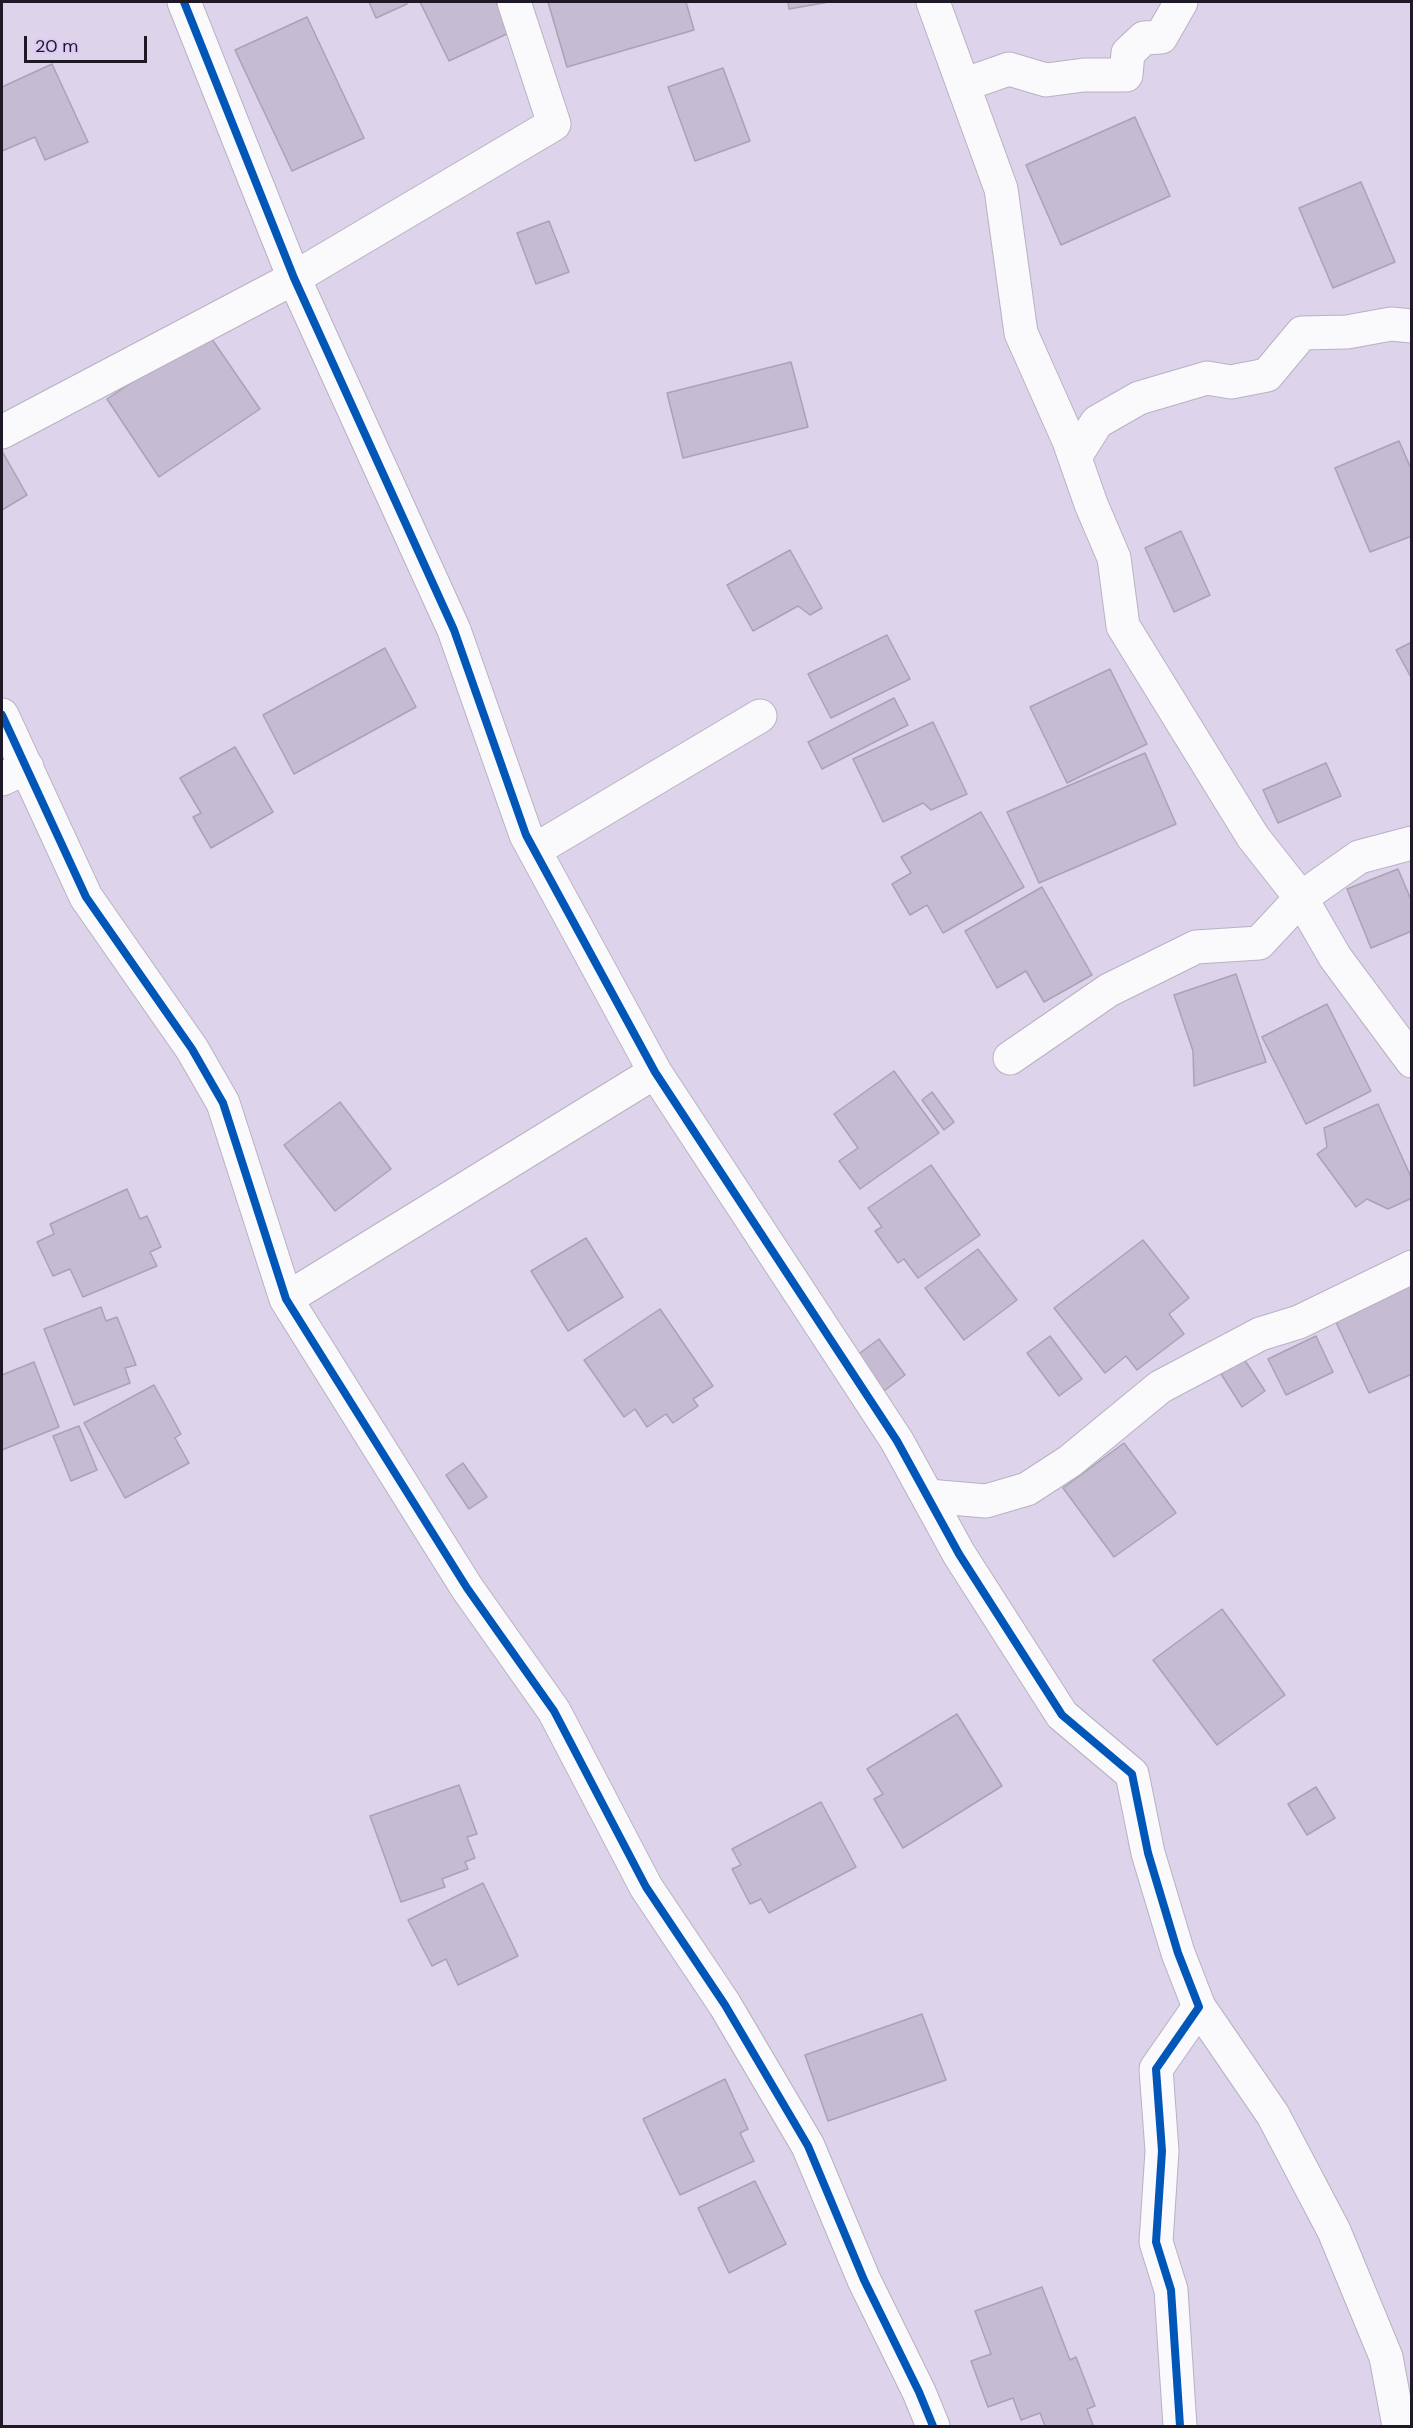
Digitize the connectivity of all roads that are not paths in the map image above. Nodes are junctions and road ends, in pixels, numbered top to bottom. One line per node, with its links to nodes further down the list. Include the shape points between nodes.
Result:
1 (184, 2): 6 (street)
2 (514, 2): 6 (street, via 554,124)
3 (933, 2): 5 (street)
4 (1181, 2): 5 (street, via 1161,37 1144,38 1128,53 1126,75 1046,80 1009,69)
5 (963, 85): 9 (street, via 1001,189 1021,333)
6 (294, 278): 8 (street); 14 (street, via 453,630 526,835)
7 (1412, 326): 9 (street, via 1391,324 1347,332 1302,333 1267,375 1231,382 1207,378 1139,398 1097,422)
8 (2, 432)
9 (1075, 457): 15 (street, via 1114,558 1123,626 1252,837)
10 (2, 715): 12 (street)
11 (760, 716): 14 (street)
12 (14, 773): 20 (street, via 86,897 192,1049 223,1103)
13 (1412, 843): 15 (street, via 1359,857)
14 (535, 850): 18 (street)
15 (1301, 898): 16 (street, via 1259,943 1196,947 1109,990); 17 (street, via 1335,957)
16 (1010, 1058)
17 (1412, 1060)
18 (655, 1072): 20 (street); 21 (street, via 897,1442)
19 (1412, 1267): 21 (street, via 1299,1322 1260,1334 1160,1387 1070,1461 1027,1489 986,1501)
20 (286, 1299): 23 (street, via 467,1588 554,1711 646,1887 725,2005 808,2146 864,2280 920,2392)
21 (928, 1496): 22 (street, via 959,1554 1062,1715 1132,1774 1148,1853)
22 (1199, 2007): 24 (street, via 1156,2069 1162,2151 1156,2242 1171,2290); 25 (street, via 1273,2115 1334,2231 1386,2357)
23 (933, 2427)
24 (1180, 2427)
25 (1398, 2427)

